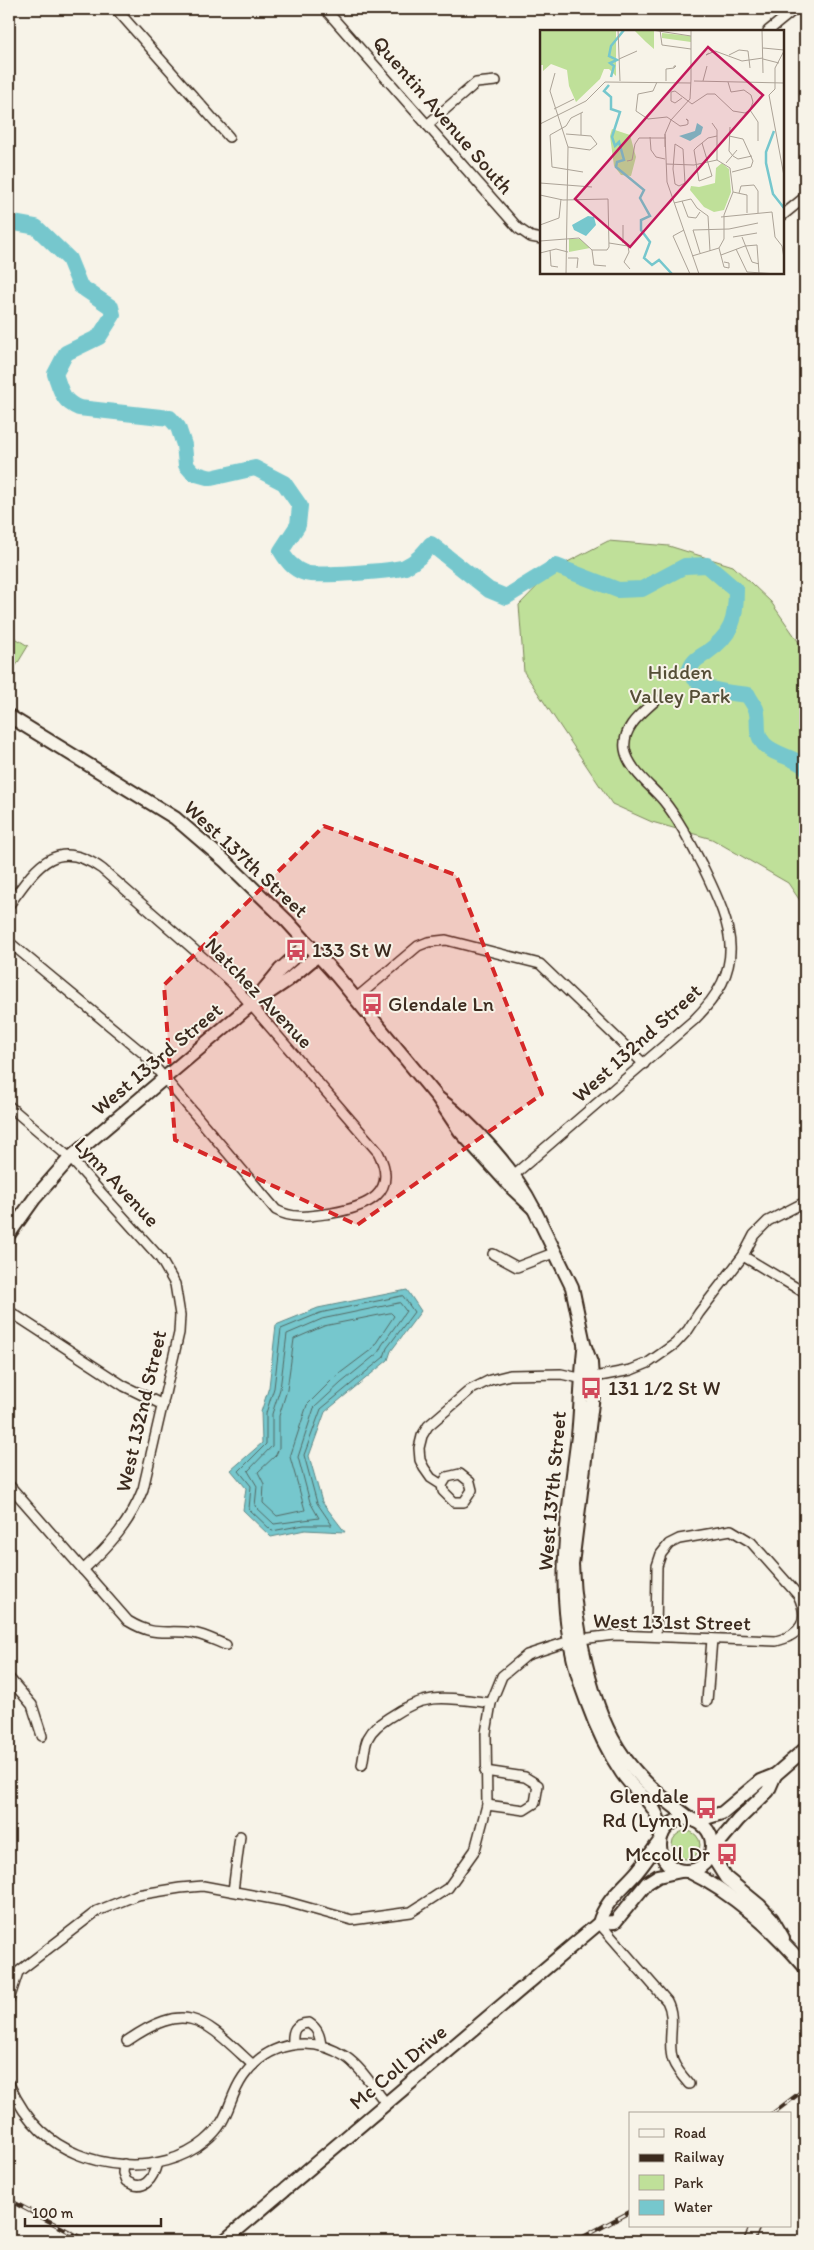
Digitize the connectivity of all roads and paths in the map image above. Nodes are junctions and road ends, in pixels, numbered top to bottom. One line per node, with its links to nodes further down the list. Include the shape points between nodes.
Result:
1 (116, 9): 7 (street)
2 (325, 9): 6 (street, Quentin Avenue South)
3 (795, 9): 4 (street)
4 (769, 30)
5 (496, 80): 6 (street, via 476,84)
6 (428, 125): 10 (street, Quentin Avenue South, via 518,228 524,234)
7 (229, 137)
8 (805, 197): 9 (street)
9 (784, 214)
10 (540, 239)
11 (656, 700): 19 (street, West 132nd Street, via 630,726 625,750 630,761 671,810 690,842 722,905 731,945 724,981 711,1003)
12 (9, 716): 15 (main road, West 137th Street, via 175,818 225,861)
13 (9, 905): 18 (street, Natchez Avenue, via 34,869 55,856 80,856 91,861 220,972)
14 (9, 942): 20 (street, Natchez Avenue, via 137,1048)
15 (308, 944): 16 (main road, West 137th Street); 18 (main road, West 133rd Street, via 280,970)
16 (318, 955): 17 (main road, West 137th Street); 18 (main road, West 133rd Street)
17 (355, 999): 19 (street, via 418,946 446,940 540,964); 23 (main road, West 137th Street, via 438,1098 460,1131)
18 (252, 1004): 20 (main road, West 133rd Street); 20 (street, Natchez Avenue, via 378,1152 384,1179 377,1196 359,1208 330,1213 294,1217 276,1210)
19 (644, 1064): 23 (street, West 132nd Street)
20 (165, 1078): 22 (main road, West 133rd Street)
21 (9, 1106): 22 (street, Lynn Avenue)
22 (70, 1158): 25 (main road, West 133rd Street, via 34,1198); 30 (street, Lynn Avenue, via 160,1258 175,1284)
23 (510, 1178): 26 (main road, West 137th Street, via 534,1209)
24 (805, 1202): 28 (street, via 768,1221 754,1235)
25 (9, 1234)
26 (556, 1252): 27 (street, via 517,1267); 32 (main road, West 137th Street, via 572,1288 584,1344)
27 (493, 1254)
28 (743, 1256): 29 (street); 32 (street, via 675,1344 648,1363 631,1370)
29 (805, 1293)
30 (178, 1299): 33 (street, West 132nd Street, via 180,1333)
31 (9, 1311): 33 (street, via 124,1386)
32 (587, 1378): 34 (street, via 561,1374 510,1376 490,1380 470,1390 428,1426 422,1436 420,1460 431,1478); 39 (main road, West 137th Street, via 564,1542 565,1607)
33 (163, 1405): 36 (street, West 132nd Street, via 137,1505 118,1536)
34 (442, 1484)
35 (9, 1485): 36 (street)
36 (83, 1570): 40 (street, via 128,1621 140,1628 154,1633 193,1633)
37 (656, 1636): 38 (street, West 131st Street); 38 (street, West 131st Street, via 657,1566 661,1554 679,1539 731,1530 752,1542 798,1595 804,1613 803,1623 797,1632 776,1641); 39 (street, West 131st Street, via 614,1635)
38 (712, 1639): 42 (street)
39 (575, 1640): 43 (street, West 131st Street, via 527,1655 502,1676); 45 (main road, West 137th Street)
40 (226, 1645)
41 (9, 1678): 44 (street, via 32,1705)
42 (707, 1701)
43 (491, 1703): 47 (street, via 437,1697 407,1705 376,1726 367,1739); 48 (street, West 131st Street)
44 (42, 1736)
45 (614, 1750): 51 (main road, via 624,1756 653,1791); 53 (main road, via 624,1776 656,1811)
46 (805, 1750): 49 (main road)
47 (362, 1765)
48 (485, 1771): 50 (street, West 131st Street); 50 (street, via 525,1777 538,1785 535,1802 524,1810)
49 (776, 1775): 51 (main road, via 760,1781 722,1814); 54 (main road, via 768,1791)
50 (487, 1805): 56 (street, West 131st Street, via 475,1850 448,1888 411,1912 352,1920)
51 (694, 1820): 53 (main road, via 684,1819 670,1824); 54 (main road, via 708,1830)
52 (240, 1836): 56 (street)
53 (661, 1838): 55 (main road, via 664,1860 675,1869); 57 (main road, Mc Coll Drive, via 638,1871 602,1911)
54 (711, 1852): 55 (main road, via 700,1868); 58 (main road, via 726,1878 772,1919)
55 (685, 1871): 57 (main road, Mc Coll Drive, via 653,1879 615,1922); 58 (main road, via 712,1884)
56 (233, 1890): 60 (street, West 131st Street, via 203,1886 180,1888 137,1895 97,1911 18,1972)
57 (599, 1922): 66 (street, via 667,2001 672,2016 673,2061); 67 (main road, Mc Coll Drive)
58 (787, 1946): 59 (main road)
59 (805, 1967)
60 (9, 2000)
61 (127, 2041): 64 (street, via 163,2019 188,2019 202,2022 215,2030)
62 (293, 2044): 63 (street); 63 (street, via 294,2028 309,2023 316,2027); 64 (street, via 267,2054)
63 (321, 2046): 67 (street, via 347,2058)
64 (253, 2065): 68 (street, via 243,2077 216,2131 192,2150)
65 (9, 2084): 69 (street, via 19,2105 42,2132 89,2157)
66 (689, 2084)
67 (386, 2103): 71 (main road, Mc Coll Drive)
68 (157, 2163): 69 (street); 69 (street, via 152,2180 139,2186 126,2181)
69 (124, 2164)
70 (754, 2228): 72 (street)
71 (224, 2241)
72 (748, 2241)

